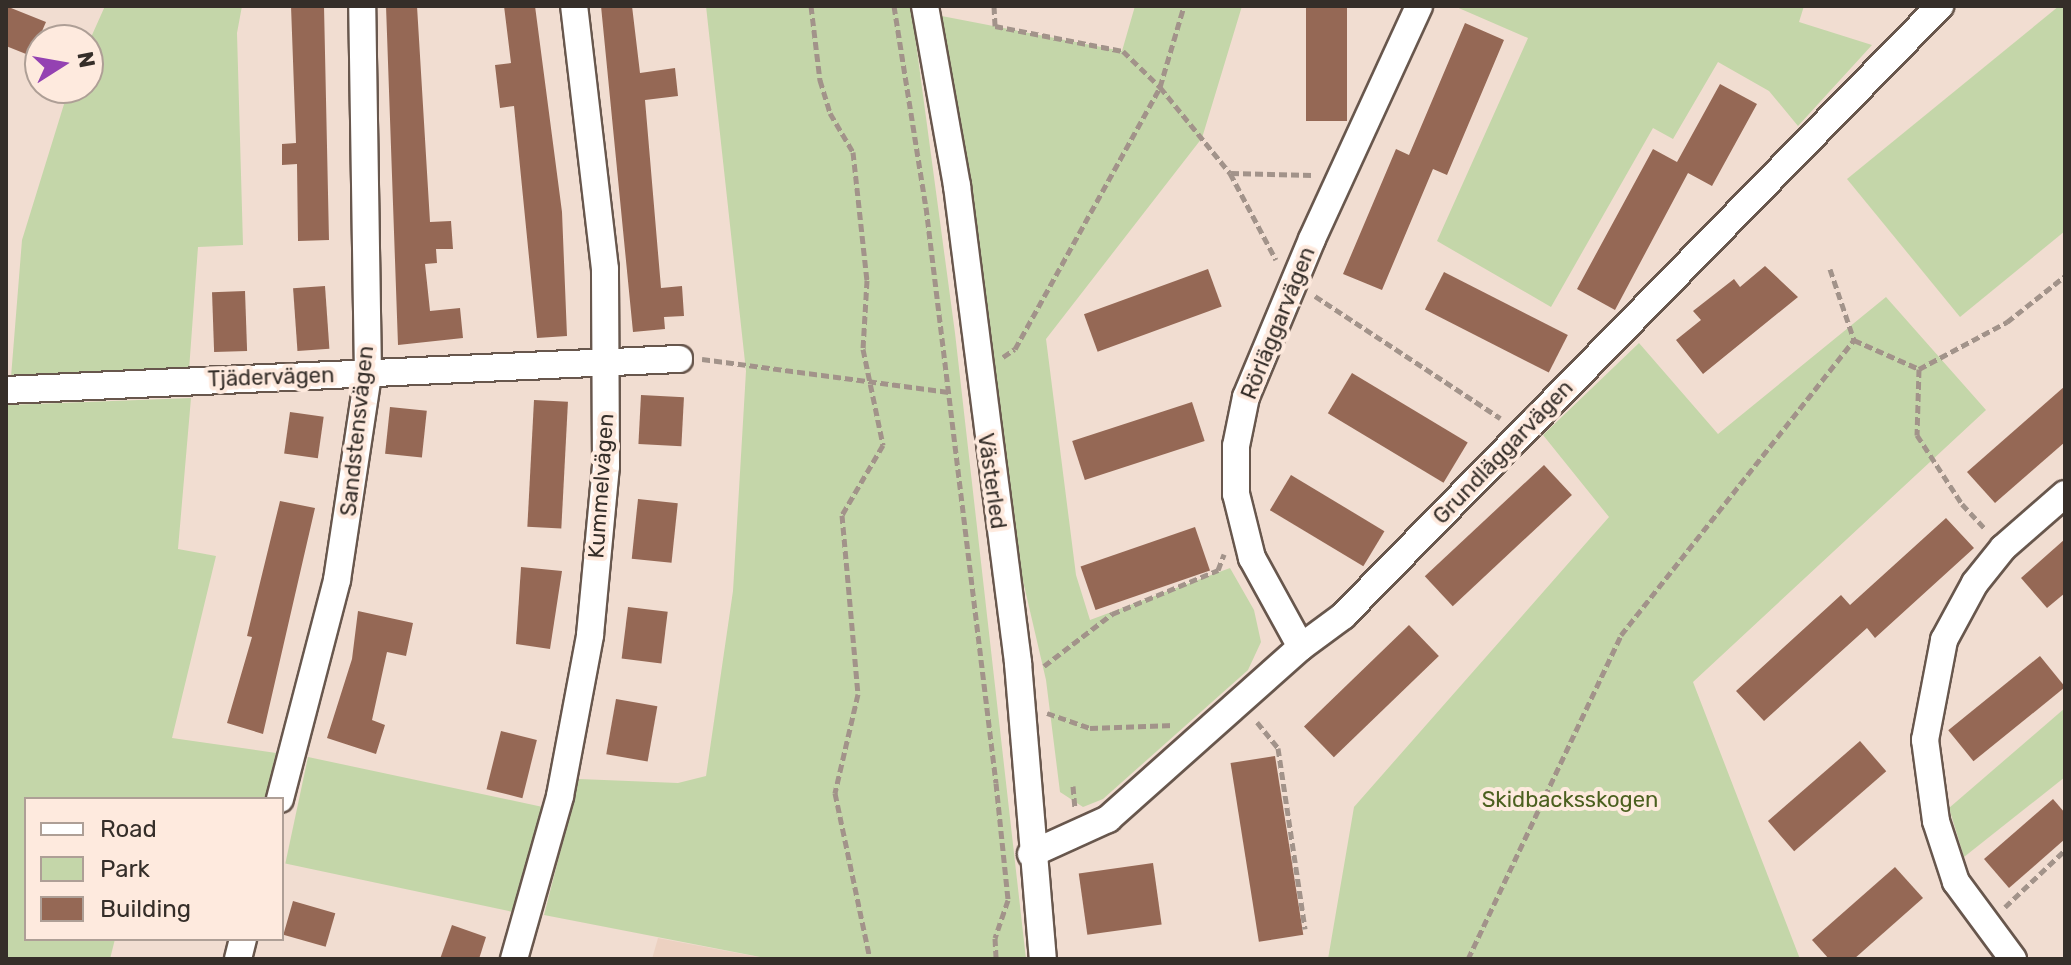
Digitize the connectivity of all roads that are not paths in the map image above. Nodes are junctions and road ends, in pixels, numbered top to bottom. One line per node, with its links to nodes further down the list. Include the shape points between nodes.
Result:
1 (362, 6): 8 (street, Sandstensvägen)
2 (574, 6): 7 (street, Kummelvägen, via 605,269)
3 (925, 6): 13 (street, Västerled, via 957,186 1018,663)
4 (1419, 6): 11 (street, Rörläggarvägen, via 1338,176 1246,397 1236,446 1236,494 1252,558)
5 (1940, 6): 11 (street, Grundläggarvägen, via 1343,616)
6 (679, 359): 7 (street, Tjädervägen)
7 (607, 360): 8 (street, Tjädervägen); 14 (street, Kummelvägen, via 606,466 590,635 560,796)
8 (368, 375): 9 (street, Tjädervägen); 12 (street, Sandstensvägen, via 337,580)
9 (6, 390)
10 (2065, 494): 16 (street, via 2003,548 1975,583 1944,640 1925,740 1940,838 1956,882)
11 (1301, 647): 13 (street, Grundläggarvägen, via 1108,819)
12 (281, 797)
13 (1031, 854): 15 (street, Västerled)
14 (514, 959)
15 (1043, 959)
16 (2013, 959)

